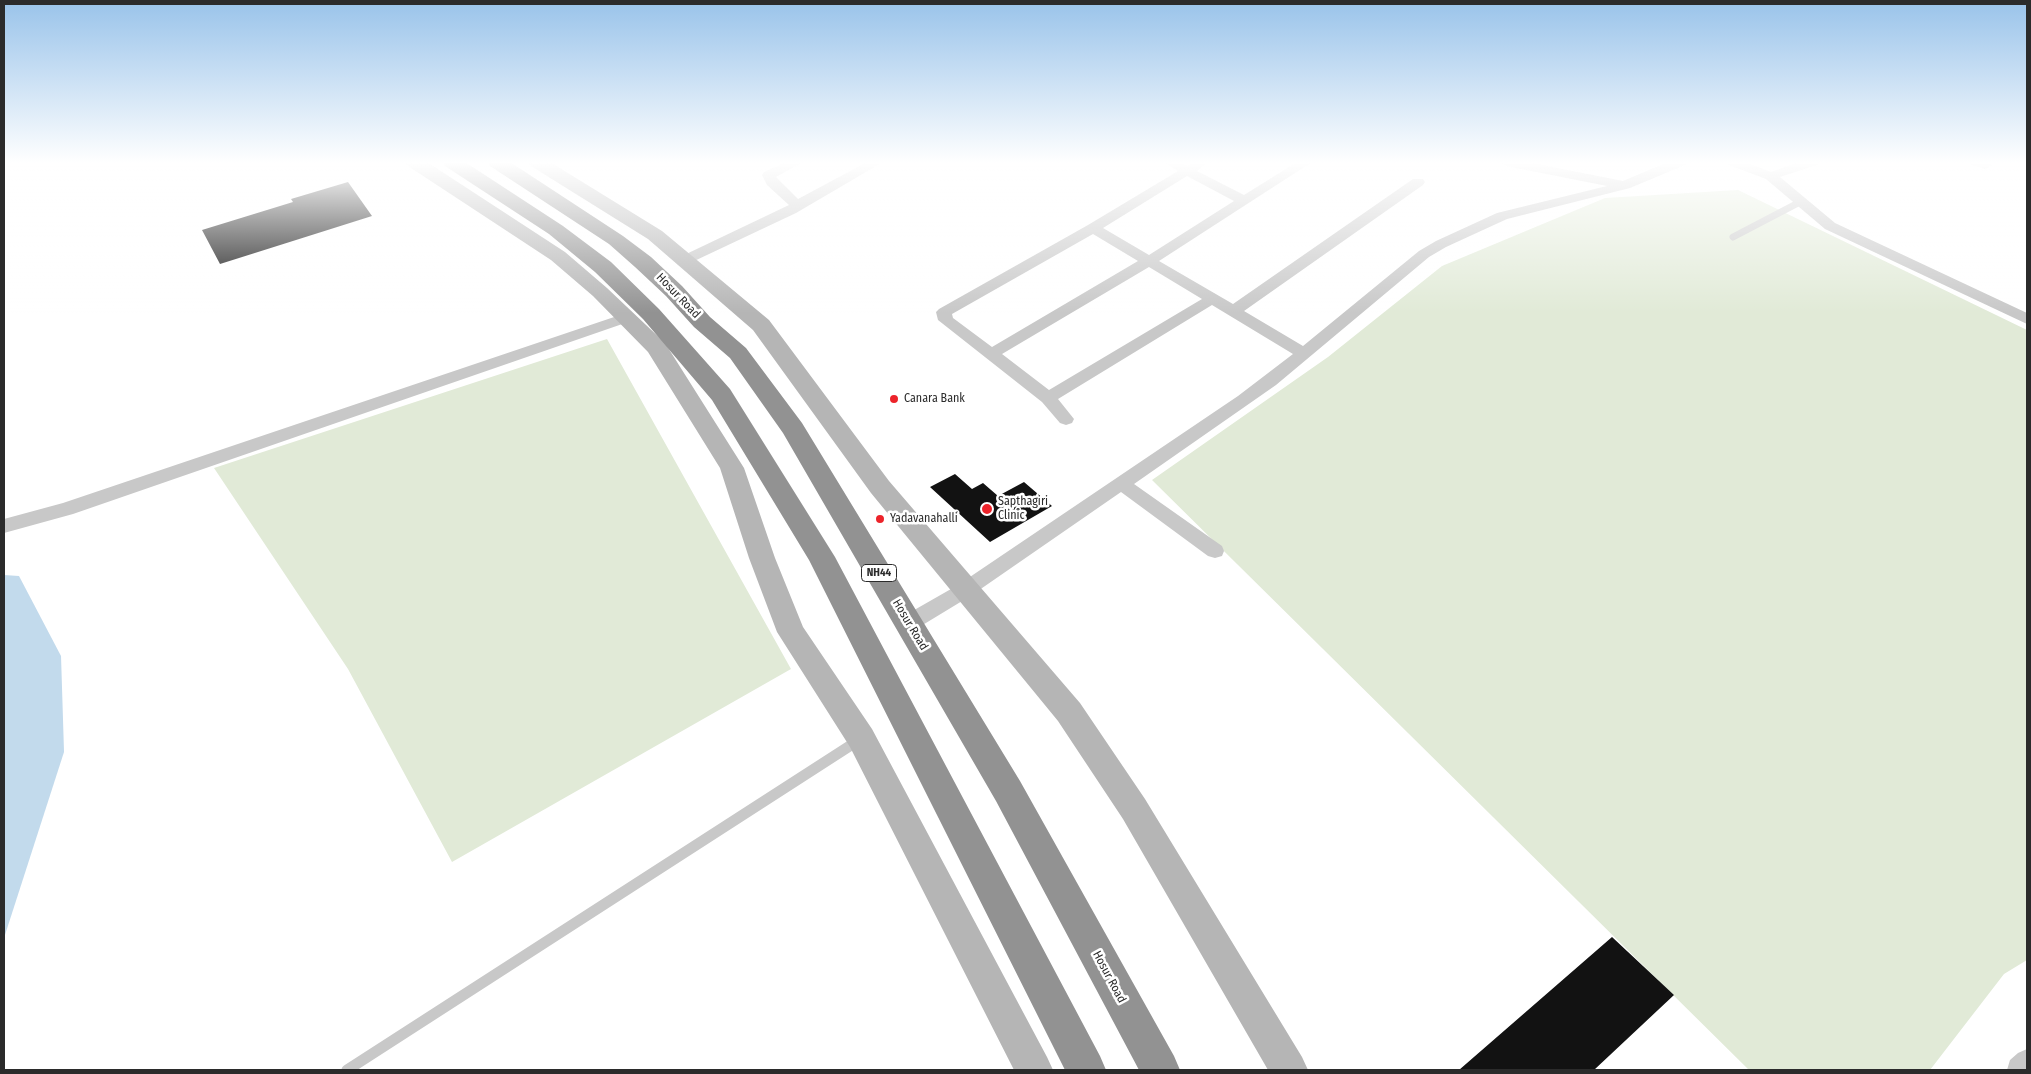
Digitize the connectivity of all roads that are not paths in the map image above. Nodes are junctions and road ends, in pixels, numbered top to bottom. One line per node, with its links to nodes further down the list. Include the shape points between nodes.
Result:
1 (510, 212): 12 (street)
2 (512, 212): 12 (highway)
3 (573, 212): 29 (highway, Hosur Road / NH44, via 643,262 702,322 738,353 793,429)
4 (618, 212): 15 (street, via 655,235)
5 (787, 212): 15 (street)
6 (1119, 212): 13 (street)
7 (1227, 212): 16 (street)
8 (1375, 212): 18 (street)
9 (1517, 212): 21 (street, via 1502,216 1424,254)
10 (1781, 212): 14 (lane)
11 (1813, 212): 20 (street, via 1856,240)
12 (515, 215): 19 (street); 34 (highway, via 556,230 602,267 651,314 721,394 821,557)
13 (1093, 228): 16 (street); 22 (street, via 944,312 946,320)
14 (1733, 237)
15 (685, 260): 28 (street, via 761,326 880,487)
16 (1149, 262): 17 (street); 22 (street)
17 (1212, 299): 18 (street); 23 (street)
18 (1233, 311): 21 (street)
19 (626, 318): 26 (street, via 67,509); 30 (street, via 656,348 732,468 791,632)
20 (2027, 319)
21 (1304, 353): 25 (street, via 1244,400)
22 (991, 354): 23 (street)
23 (1048, 398): 24 (street)
24 (1066, 419)
25 (1122, 484): 27 (street); 28 (street)
26 (4, 526)
27 (1215, 551)
28 (965, 590): 29 (street); 36 (street, via 1069,712 1134,808)
29 (909, 622): 35 (highway, Hosur Road / NH44, via 1008,791)
30 (861, 738): 32 (lane); 33 (street)
31 (2027, 1062): 37 (street)
32 (348, 1070)
33 (1034, 1070)
34 (1086, 1070)
35 (1160, 1070)
36 (1289, 1070)
37 (2020, 1070)

